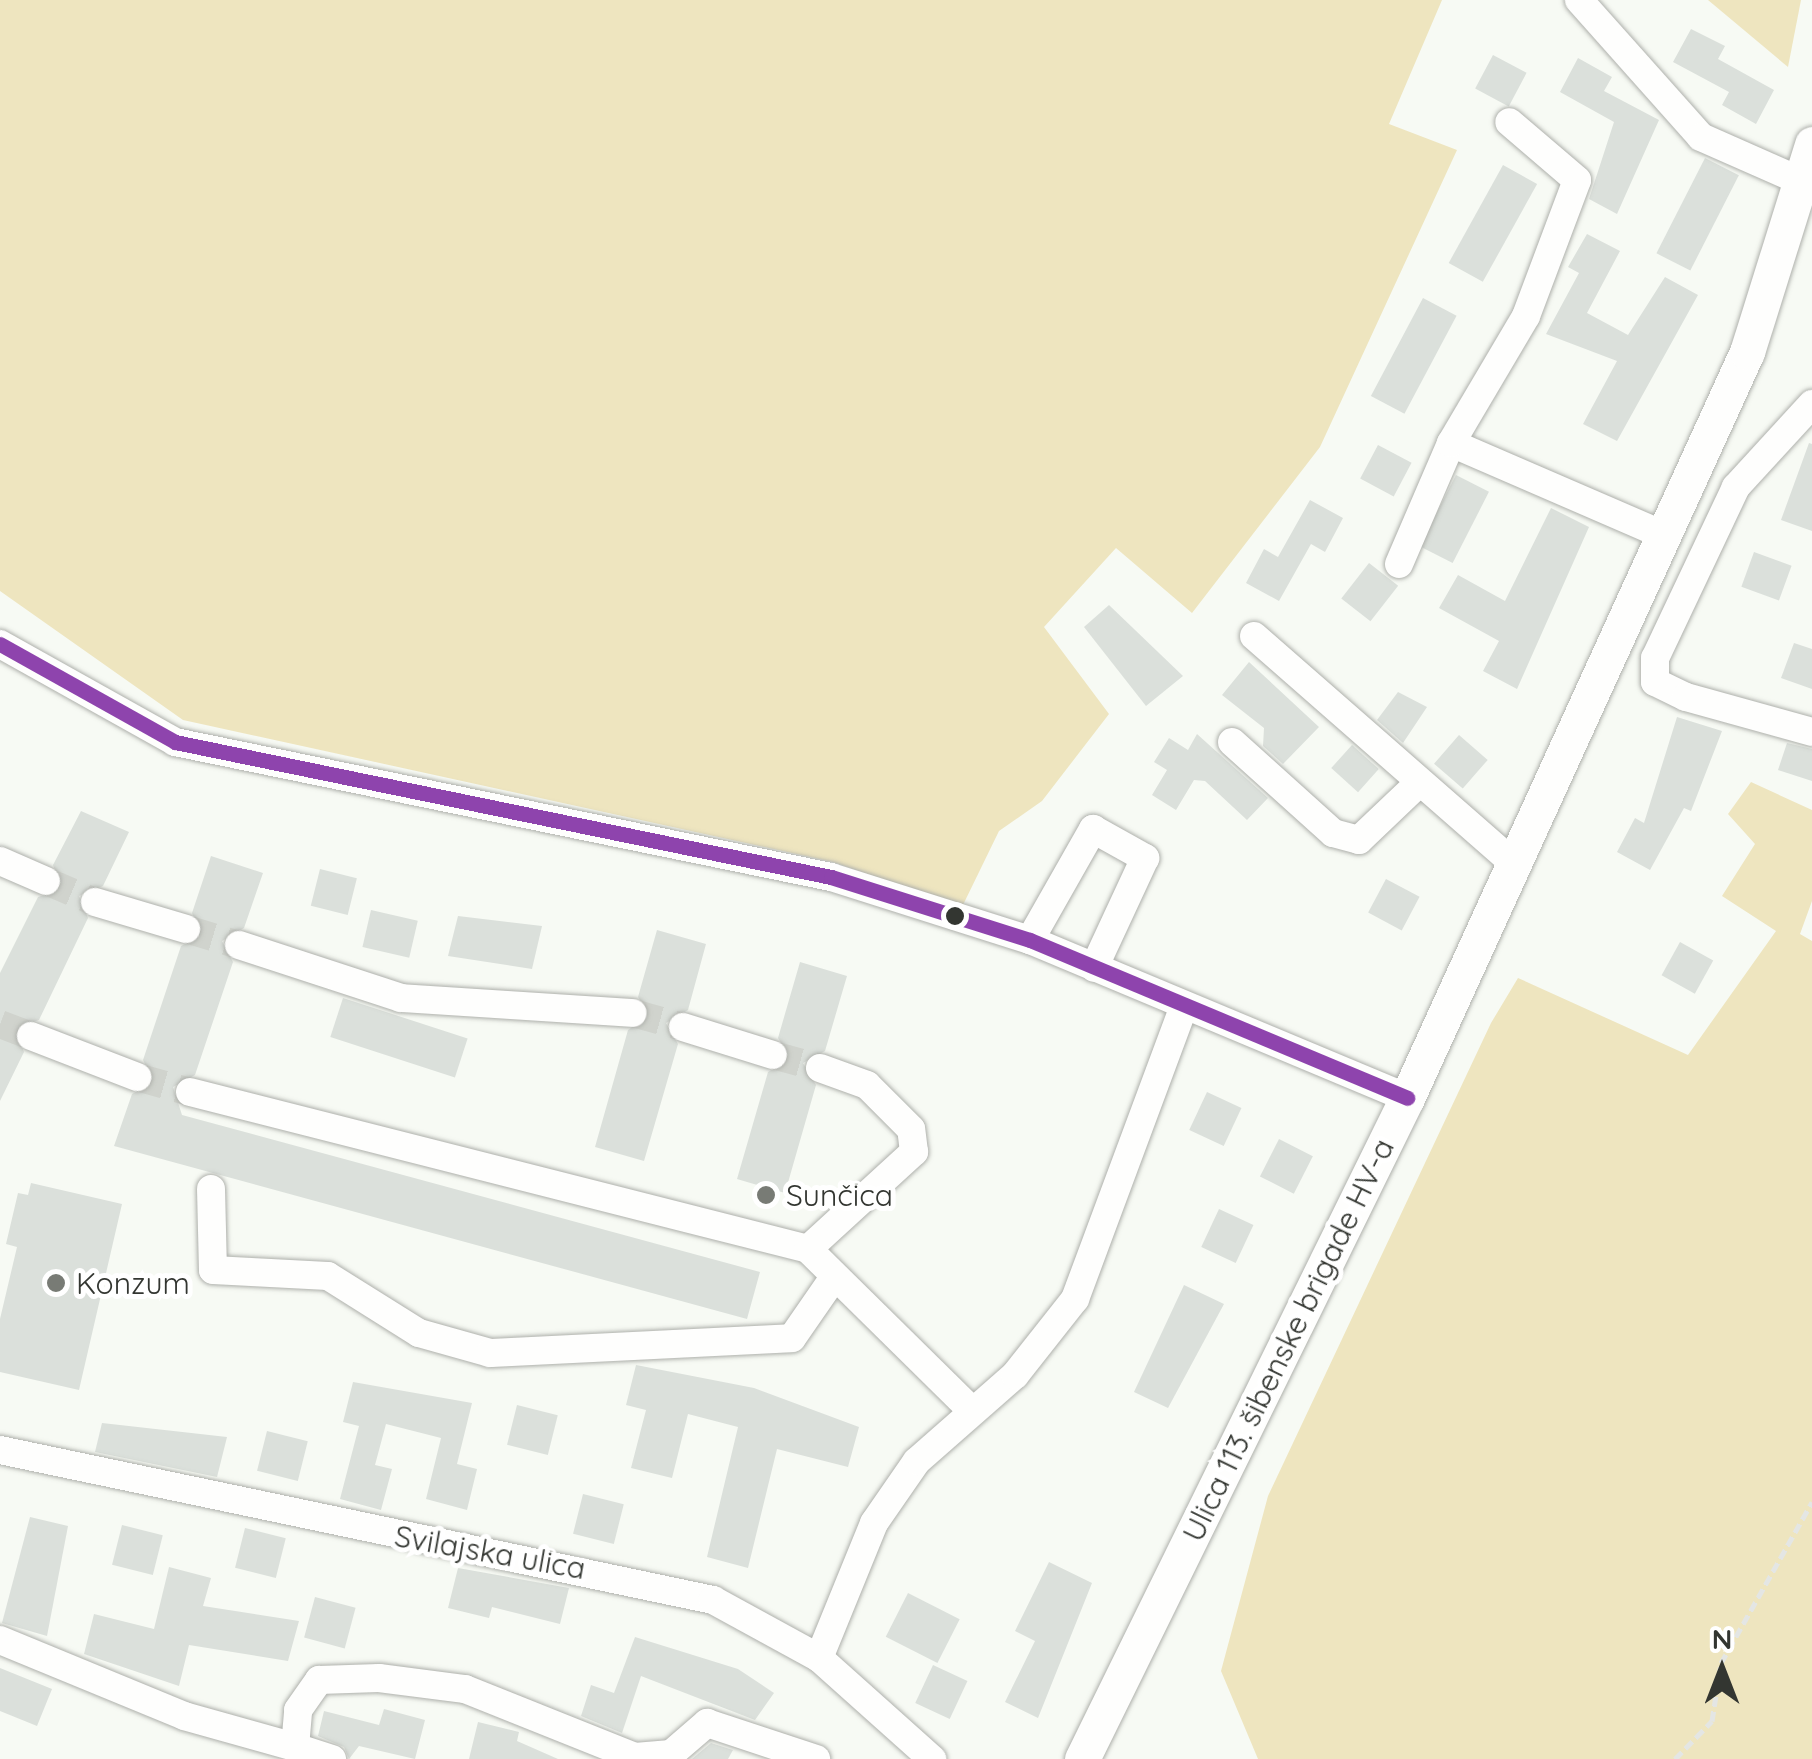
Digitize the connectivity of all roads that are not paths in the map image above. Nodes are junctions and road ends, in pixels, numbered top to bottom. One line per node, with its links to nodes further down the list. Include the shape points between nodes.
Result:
1 (1579, 0): 4 (street, via 1701,137)
2 (1509, 122): 6 (street, via 1576,180 1526,316)
3 (1812, 144): 4 (main road, Ulica 113. šibenske brigade HV-a)
4 (1802, 182): 7 (main road, Ulica 113. šibenske brigade HV-a, via 1747,352)
5 (1812, 404): 11 (street, via 1736,487 1654,658 1655,682)
6 (1451, 442): 7 (street); 8 (street)
7 (1664, 535): 15 (main road, Ulica 113. šibenske brigade HV-a)
8 (1399, 564)
9 (1254, 636): 13 (street)
10 (0, 644): 19 (street, via 175,742 831,877)
11 (1812, 732)
12 (1232, 742): 13 (street, via 1333,834 1359,840)
13 (1420, 782): 15 (street)
14 (0, 861): 16 (street)
15 (1514, 864): 30 (main road, Ulica 113. šibenske brigade HV-a)
16 (46, 881)
17 (96, 902): 18 (street)
18 (186, 928)
19 (1030, 940): 21 (street); 21 (street, via 1093,829 1145,858)
20 (239, 945): 23 (street, via 401,998)
21 (1094, 968): 22 (street)
22 (1184, 1006): 30 (street); 34 (street, via 1075,1298 1016,1375)
23 (633, 1013)
24 (683, 1027): 26 (street)
25 (31, 1036): 28 (street)
26 (774, 1054)
27 (820, 1068): 32 (street, via 867,1085 910,1128 914,1152)
28 (137, 1078)
29 (190, 1092): 32 (street)
30 (1407, 1098): 42 (main road, Ulica 113. šibenske brigade HV-a)
31 (212, 1189): 33 (street, via 213,1270 328,1276 420,1333 490,1352 792,1338)
32 (808, 1249): 33 (street)
33 (835, 1276): 34 (street)
34 (969, 1408): 37 (street, via 874,1523)
35 (0, 1450): 37 (street, Svilajska ulica, via 278,1515 623,1576 713,1600)
36 (0, 1640): 38 (street, via 184,1716)
37 (819, 1658): 39 (street, Svilajska ulica)
38 (295, 1747): 40 (street); 41 (street, via 298,1710 319,1680 379,1678 465,1688 635,1757 671,1754 708,1723)
39 (921, 1755)
40 (332, 1759)
41 (816, 1759)
42 (1082, 1759)

